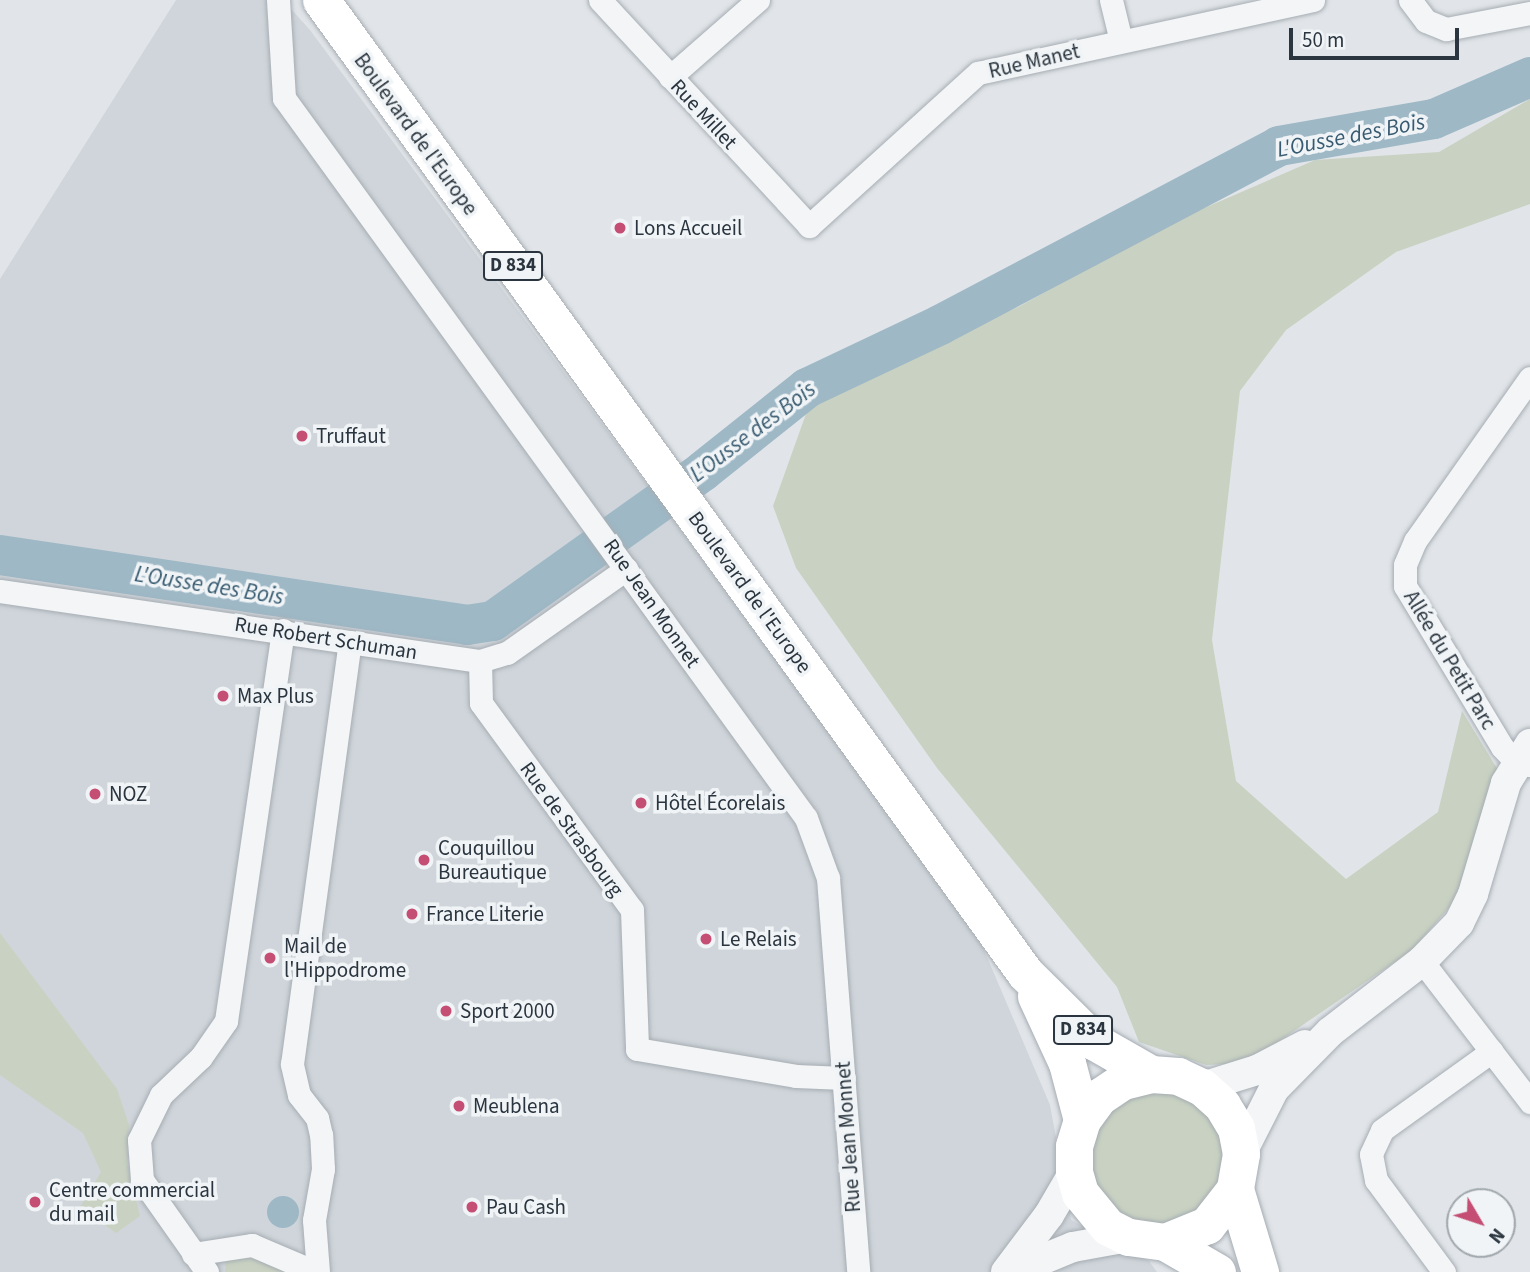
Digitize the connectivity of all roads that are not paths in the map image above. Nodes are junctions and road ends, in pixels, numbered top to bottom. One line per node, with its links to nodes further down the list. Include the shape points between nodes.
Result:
1 (278, 0): 13 (street, Rue Jean Monnet, via 284,98)
2 (600, 0): 10 (street, Rue Millet)
3 (758, 0): 10 (street)
4 (1111, 0): 9 (street)
5 (1313, 0): 9 (street, Rue Manet)
6 (1410, 0): 8 (street, via 1426,21 1446,29)
7 (320, 3): 20 (main road, Boulevard de l'Europe / D 834)
8 (1530, 13)
9 (1121, 41): 11 (street, Rue Manet, via 978,74)
10 (670, 77): 11 (street, Rue Millet)
11 (808, 226)
12 (1530, 378): 18 (street, Allée du Petit Parc, via 1415,541 1405,565 1405,586 1414,607 1502,747)
13 (626, 569): 17 (street, Rue Robert Schuman, via 507,653); 24 (street, Rue Jean Monnet, via 806,818 828,878)
14 (0, 591): 15 (street, Rue Robert Schuman)
15 (283, 630): 16 (street, Rue Robert Schuman); 32 (street, via 226,1021 201,1057 161,1095 139,1140 142,1180)
16 (350, 642): 17 (street, Rue Robert Schuman); 34 (street, via 292,1063 299,1095 317,1118 321,1135 323,1170 314,1220)
17 (480, 661): 24 (street, Rue de Strasbourg, via 481,703 632,910 637,1049 796,1076)
18 (1526, 757): 19 (street, via 1506,783 1473,894 1459,923)
19 (1422, 961): 21 (street); 22 (street)
20 (1025, 973): 23 (main road, Boulevard de l'Europe / D 834, via 1095,1042); 27 (main road, Boulevard de l'Europe / D 834, via 1067,1063)
21 (1330, 1032): 25 (street, via 1257,1070); 29 (street, via 1274,1089)
22 (1492, 1051): 26 (street); 40 (street, via 1382,1129 1371,1154 1376,1180)
23 (1151, 1074): 25 (main road, via 1178,1076); 27 (main road, via 1123,1081)
24 (844, 1078): 35 (street, Rue Jean Monnet)
25 (1202, 1087): 29 (main road, via 1222,1105 1236,1128)
26 (1530, 1102)
27 (1082, 1120): 28 (main road, via 1074,1146)
28 (1074, 1172): 30 (main road, via 1092,1212); 36 (street, via 1049,1215)
29 (1238, 1172): 31 (main road, via 1207,1225); 39 (main road)
30 (1128, 1237): 31 (main road); 37 (street, via 1073,1247)
31 (1165, 1242): 38 (main road)
32 (192, 1254): 33 (street); 34 (street, via 252,1245)
33 (207, 1272)
34 (317, 1272)
35 (858, 1272)
36 (1006, 1272)
37 (1012, 1272)
38 (1217, 1272)
39 (1260, 1272)
40 (1444, 1272)

